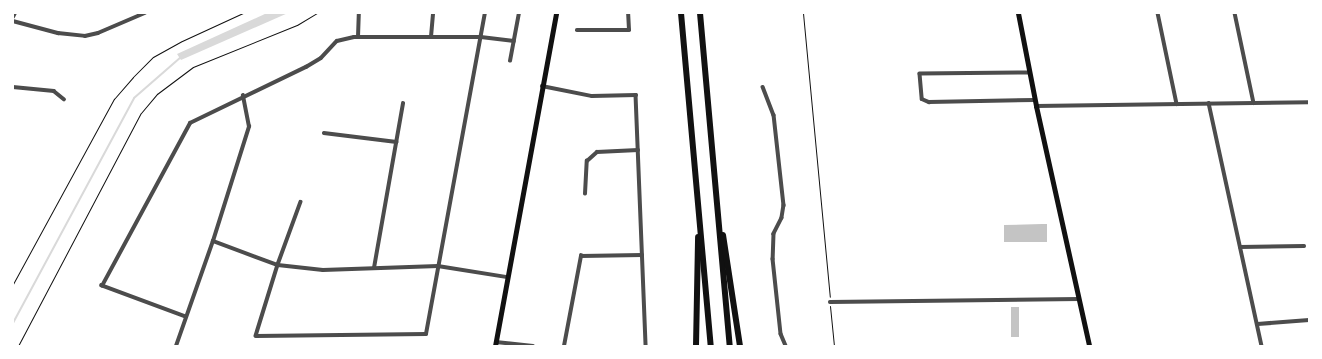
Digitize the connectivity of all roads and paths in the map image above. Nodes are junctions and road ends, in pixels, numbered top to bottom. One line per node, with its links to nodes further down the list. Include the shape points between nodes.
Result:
1 (14, 13): 17 (street)
2 (145, 13): 18 (street, via 85,36 58,33)
3 (243, 13): 52 (path, via 153,57 132,76 114,99)
4 (318, 13): 59 (path, via 297,25 192,67 157,94 140,113)
5 (359, 13): 21 (street)
6 (433, 13): 22 (street)
7 (485, 13): 20 (street)
8 (519, 13): 23 (street)
9 (556, 13): 26 (main road)
10 (628, 13): 19 (street, via 629,30)
11 (681, 13): 43 (highway)
12 (700, 13): 41 (highway)
13 (803, 13): 54 (path)
14 (1018, 13): 25 (main road)
15 (1158, 13): 36 (street)
16 (1235, 13): 34 (street)
17 (13, 17)
18 (13, 21)
19 (577, 30)
20 (481, 36): 22 (street); 23 (street); 49 (street)
21 (358, 37): 22 (street); 29 (street, via 337,41 321,58 306,67)
22 (431, 37)
23 (514, 41): 24 (street)
24 (510, 61)
25 (1029, 73): 32 (main road); 32 (street, via 920,74 922,99)
26 (541, 85): 39 (street, via 592,96 636,95); 51 (main road)
27 (13, 87): 30 (street, via 54,91)
28 (763, 87): 68 (street, via 774,115 784,205 782,218 774,234 773,259 781,334)
29 (243, 96): 44 (street, via 249,127); 55 (street, via 190,122 102,286)
30 (64, 99)
31 (1309, 102): 34 (street)
32 (1035, 103): 36 (street); 53 (main road)
33 (1208, 103): 34 (street); 36 (street); 46 (street)
34 (1254, 103)
35 (403, 104): 38 (street)
36 (1177, 104)
37 (324, 133): 38 (street)
38 (396, 142): 50 (street)
39 (638, 150): 40 (street, via 597,152 587,161); 47 (street)
40 (585, 194)
41 (717, 201): 66 (highway); 67 (highway)
42 (301, 202): 48 (street)
43 (700, 220): 64 (highway); 65 (highway)
44 (214, 241): 48 (street); 55 (street)
45 (1304, 246): 46 (street)
46 (1240, 248): 57 (street)
47 (642, 255): 62 (street, via 581,256); 63 (street)
48 (278, 265): 49 (street, via 256,336 426,334); 50 (street, via 323,270)
49 (438, 266): 50 (street); 51 (street)
50 (374, 268)
51 (507, 277): 58 (main road)
52 (13, 284)
53 (1079, 299): 54 (street); 70 (main road)
54 (830, 302): 69 (path)
55 (186, 317): 60 (street)
56 (1309, 320): 57 (street)
57 (1258, 324): 71 (street)
58 (496, 344): 61 (street)
59 (18, 346)
60 (176, 346)
61 (533, 346)
62 (564, 346)
63 (646, 346)
64 (696, 346)
65 (711, 346)
66 (730, 346)
67 (740, 346)
68 (786, 346)
69 (834, 346)
70 (1088, 346)
71 (1262, 346)

